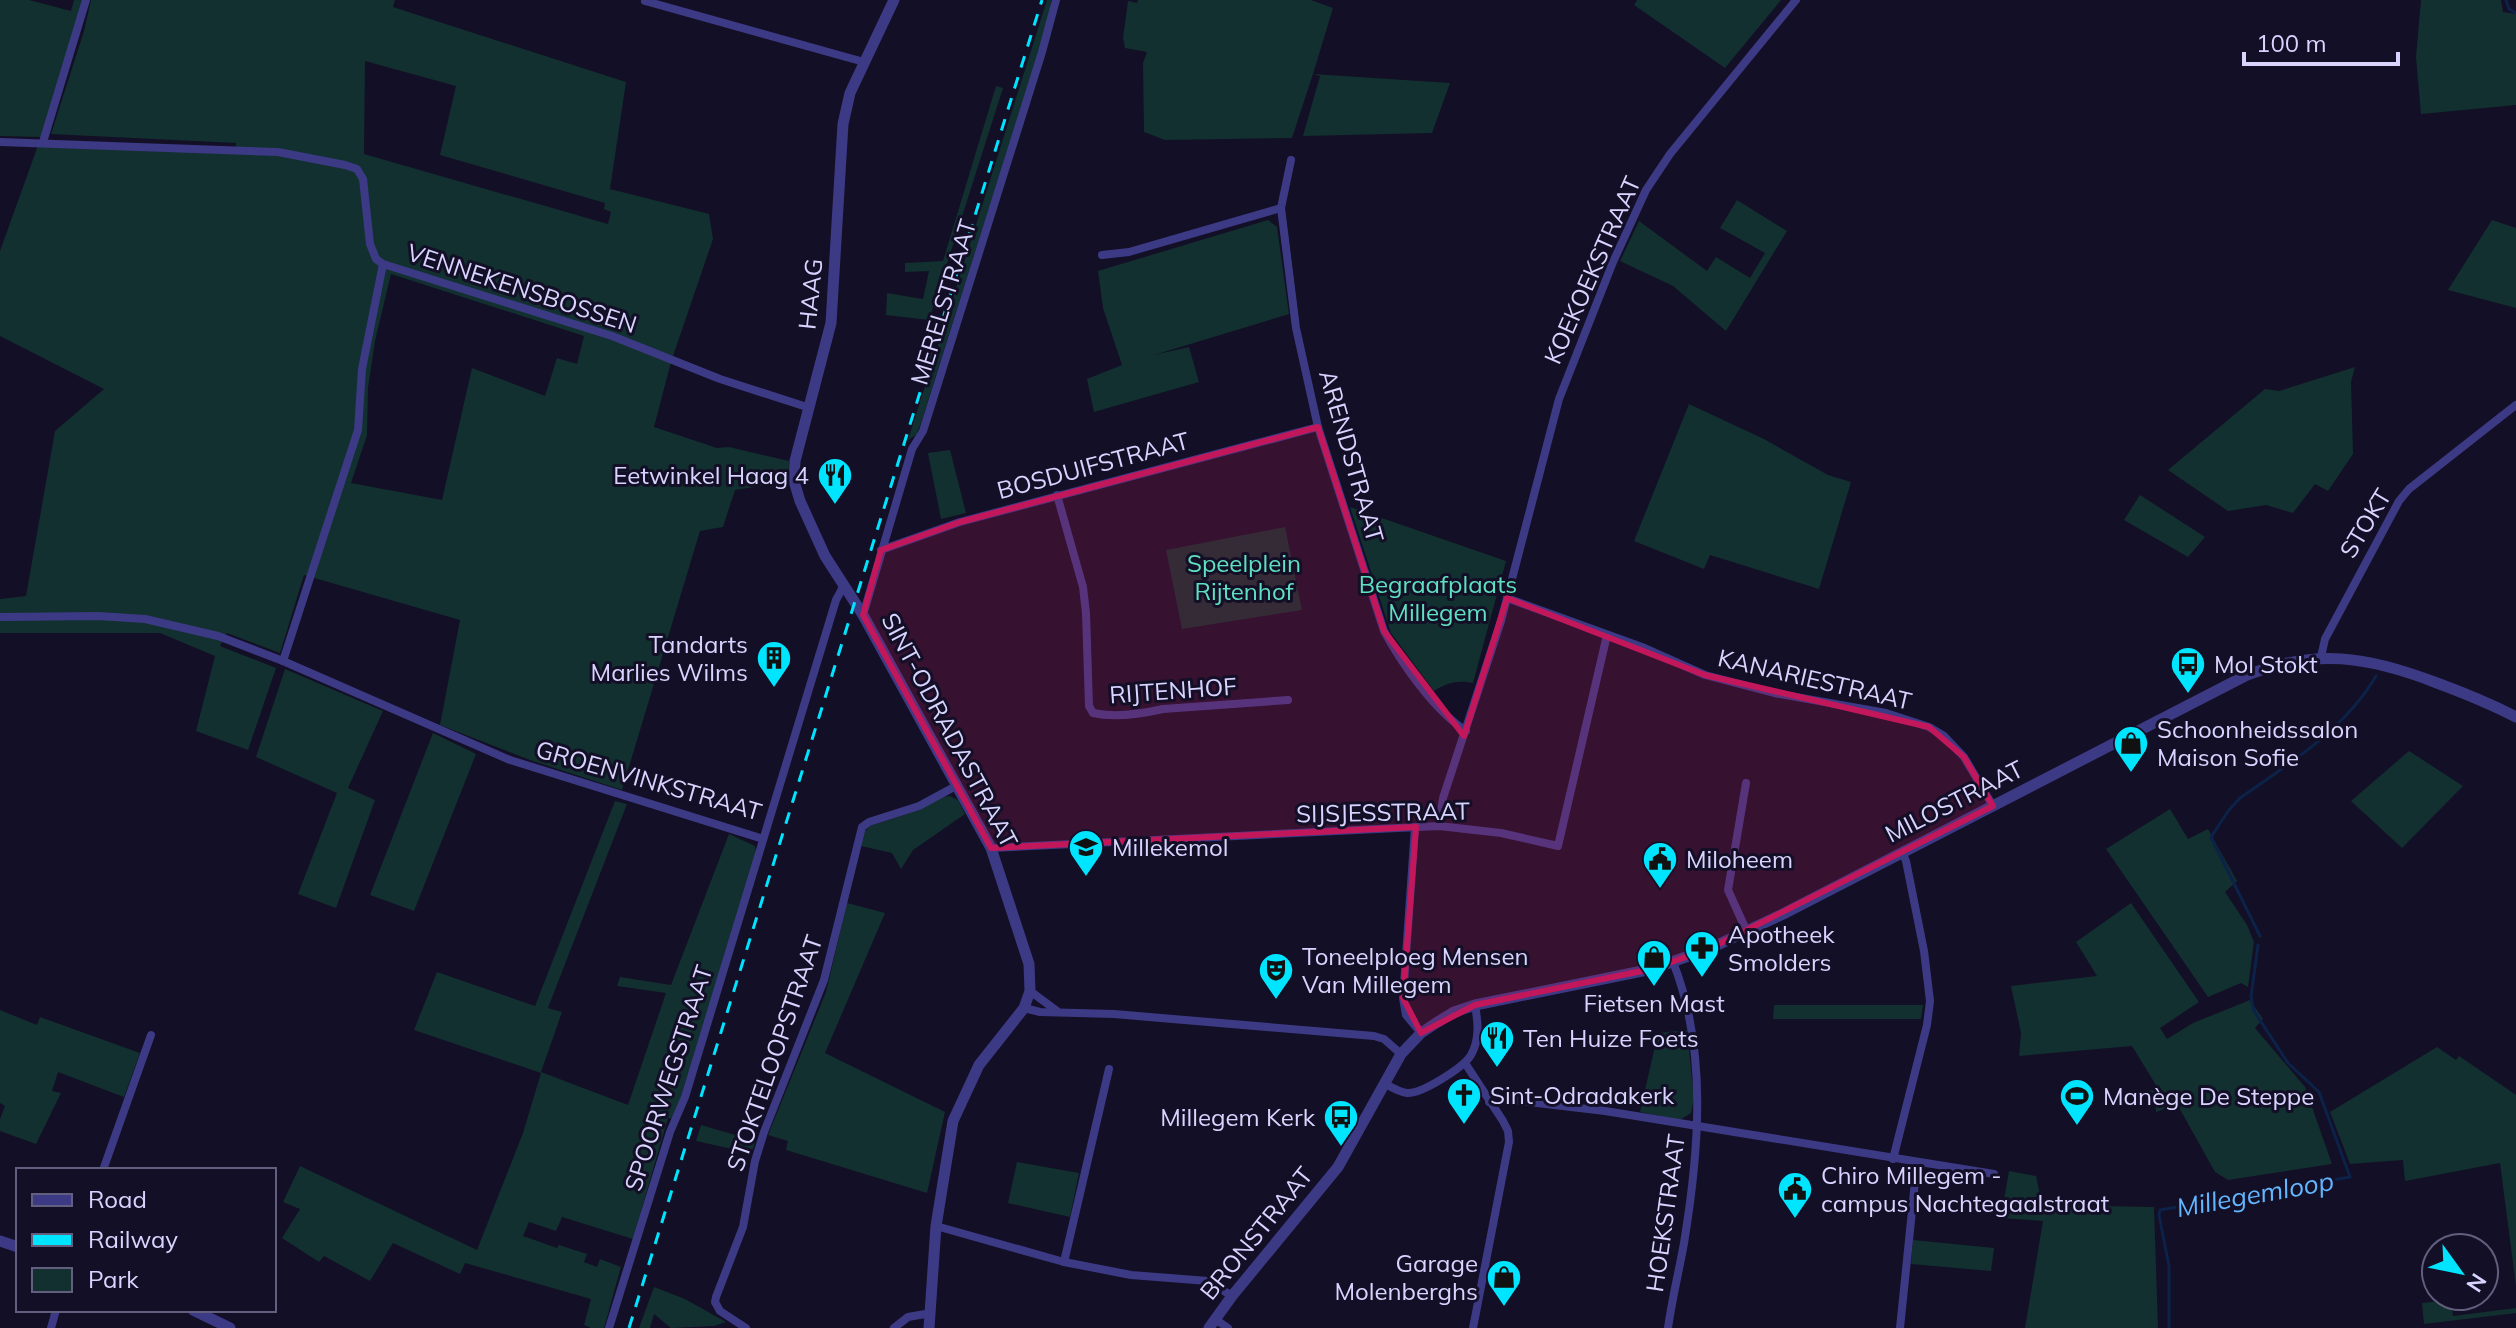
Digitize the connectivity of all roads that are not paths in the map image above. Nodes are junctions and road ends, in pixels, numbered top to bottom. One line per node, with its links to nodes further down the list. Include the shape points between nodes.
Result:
1 (86, 0): 8 (street)
2 (894, 0): 6 (street, HAAG)
3 (1056, 0): 17 (street, MERELSTRAAT)
4 (1796, 0): 19 (street, KOEKOEKSTRAAT, via 1646,190 1559,399)
5 (645, 1): 6 (street)
6 (864, 62): 14 (street, HAAG, via 843,124 831,323)
7 (0, 142): 8 (street)
8 (43, 142): 12 (street, via 278,152 357,169 363,179 370,244)
9 (1291, 160): 10 (street, ARENDSTRAAT)
10 (1281, 208): 11 (street); 15 (street, ARENDSTRAAT, via 1296,328)
11 (1102, 255)
12 (383, 264): 14 (street, VENNEKENSBOSSEN, via 612,336); 24 (street, VENNEKENSBOSSEN, via 362,369 358,430)
13 (2516, 405): 23 (street, STOKT, via 2399,501 2325,639)
14 (810, 408): 18 (street, HAAG, via 794,481)
15 (1318, 427): 16 (street, BOSDUIFSTRAAT); 27 (street, ARENDSTRAAT, via 1384,631 1396,654 1450,720)
16 (1057, 495): 17 (street, BOSDUIFSTRAAT); 25 (street, RIJTENHOF, via 1083,587 1093,713)
17 (881, 550): 20 (street, MERELSTRAAT)
18 (843, 587): 20 (street, SINT-ODRADASTRAAT); 33 (street, GROENVINKSTRAAT)
19 (1507, 598): 22 (street, KANARIESTRAAT); 27 (street, KOEKOEKSTRAAT)
20 (863, 615): 29 (street, SINT-ODRADASTRAAT)
21 (0, 617): 24 (street, GROENVINKSTRAAT, via 145,619 218,636)
22 (1607, 635): 30 (street, KANARIESTRAAT, via 1705,675 1929,727 1964,757); 31 (street, SIJSJESSTRAAT, via 1558,846)
23 (2321, 657): 26 (street, MILOSTRAAT, via 2386,665); 30 (street, MILOSTRAAT, via 2245,676)
24 (283, 661): 33 (street, GROENVINKSTRAAT, via 510,760)
25 (1288, 700)
26 (2516, 717)
27 (1466, 731): 31 (street, KOEKOEKSTRAAT)
28 (1746, 783): 36 (street, via 1728,890)
29 (956, 786): 34 (street, SINT-ODRADASTRAAT); 62 (street, STOKTELOOPSTRAAT, via 862,827 824,980 764,1132 743,1227 716,1297 720,1311)
30 (1993, 806): 35 (street, MILOSTRAAT)
31 (1439, 826): 32 (street, SIJSJESSTRAAT)
32 (1415, 827): 34 (street, SIJSJESSTRAAT); 42 (street, via 1403,998 1406,1015)
33 (763, 839): 61 (street, SPOORWEGSTRAAT)
34 (991, 848): 38 (street, SINT-ODRADASTRAAT, via 1029,964)
35 (1902, 852): 36 (street, MILOSTRAAT); 50 (street, via 1930,1001)
36 (1747, 932): 37 (street, MILOSTRAAT)
37 (1673, 962): 39 (street, MILOSTRAAT); 49 (street, HOEKSTRAAT, via 1694,1047)
38 (1030, 991): 40 (street, SINT-ODRADASTRAAT); 41 (street)
39 (1475, 1005): 42 (street, MILOSTRAAT); 45 (street, via 1478,1033)
40 (1024, 1008): 41 (street); 54 (street, SINT-ODRADASTRAAT, via 979,1065 959,1103)
41 (1058, 1012): 44 (street, via 1374,1036)
42 (1421, 1033): 44 (street, MILOSTRAAT)
43 (151, 1035): 52 (street)
44 (1401, 1054): 47 (street, BRONSTRAAT)
45 (1465, 1063): 47 (street, via 1415,1093); 48 (street)
46 (1109, 1069): 55 (street)
47 (1384, 1083): 56 (street, BRONSTRAAT, via 1338,1167)
48 (1489, 1102): 49 (street, via 1605,1111); 66 (street, via 1503,1121 1509,1142)
49 (1698, 1127): 50 (street); 67 (street, HOEKSTRAAT)
50 (1893, 1159): 51 (street)
51 (1917, 1162): 53 (street); 68 (street)
52 (104, 1168)
53 (1994, 1174)
54 (936, 1226): 55 (street); 58 (street, SINT-ODRADASTRAAT)
55 (1064, 1262): 56 (street, via 1131,1275 1208,1281)
56 (1232, 1296): 59 (street, BRONSTRAAT)
57 (197, 1312): 60 (street)
58 (931, 1313): 63 (street, via 908,1317); 64 (street, SINT-ODRADASTRAAT)
59 (1212, 1324): 65 (street)
60 (230, 1328)
61 (609, 1328)
62 (746, 1328)
63 (894, 1328)
64 (929, 1328)
65 (1228, 1328)
66 (1473, 1328)
67 (1668, 1328)
68 (1900, 1328)

